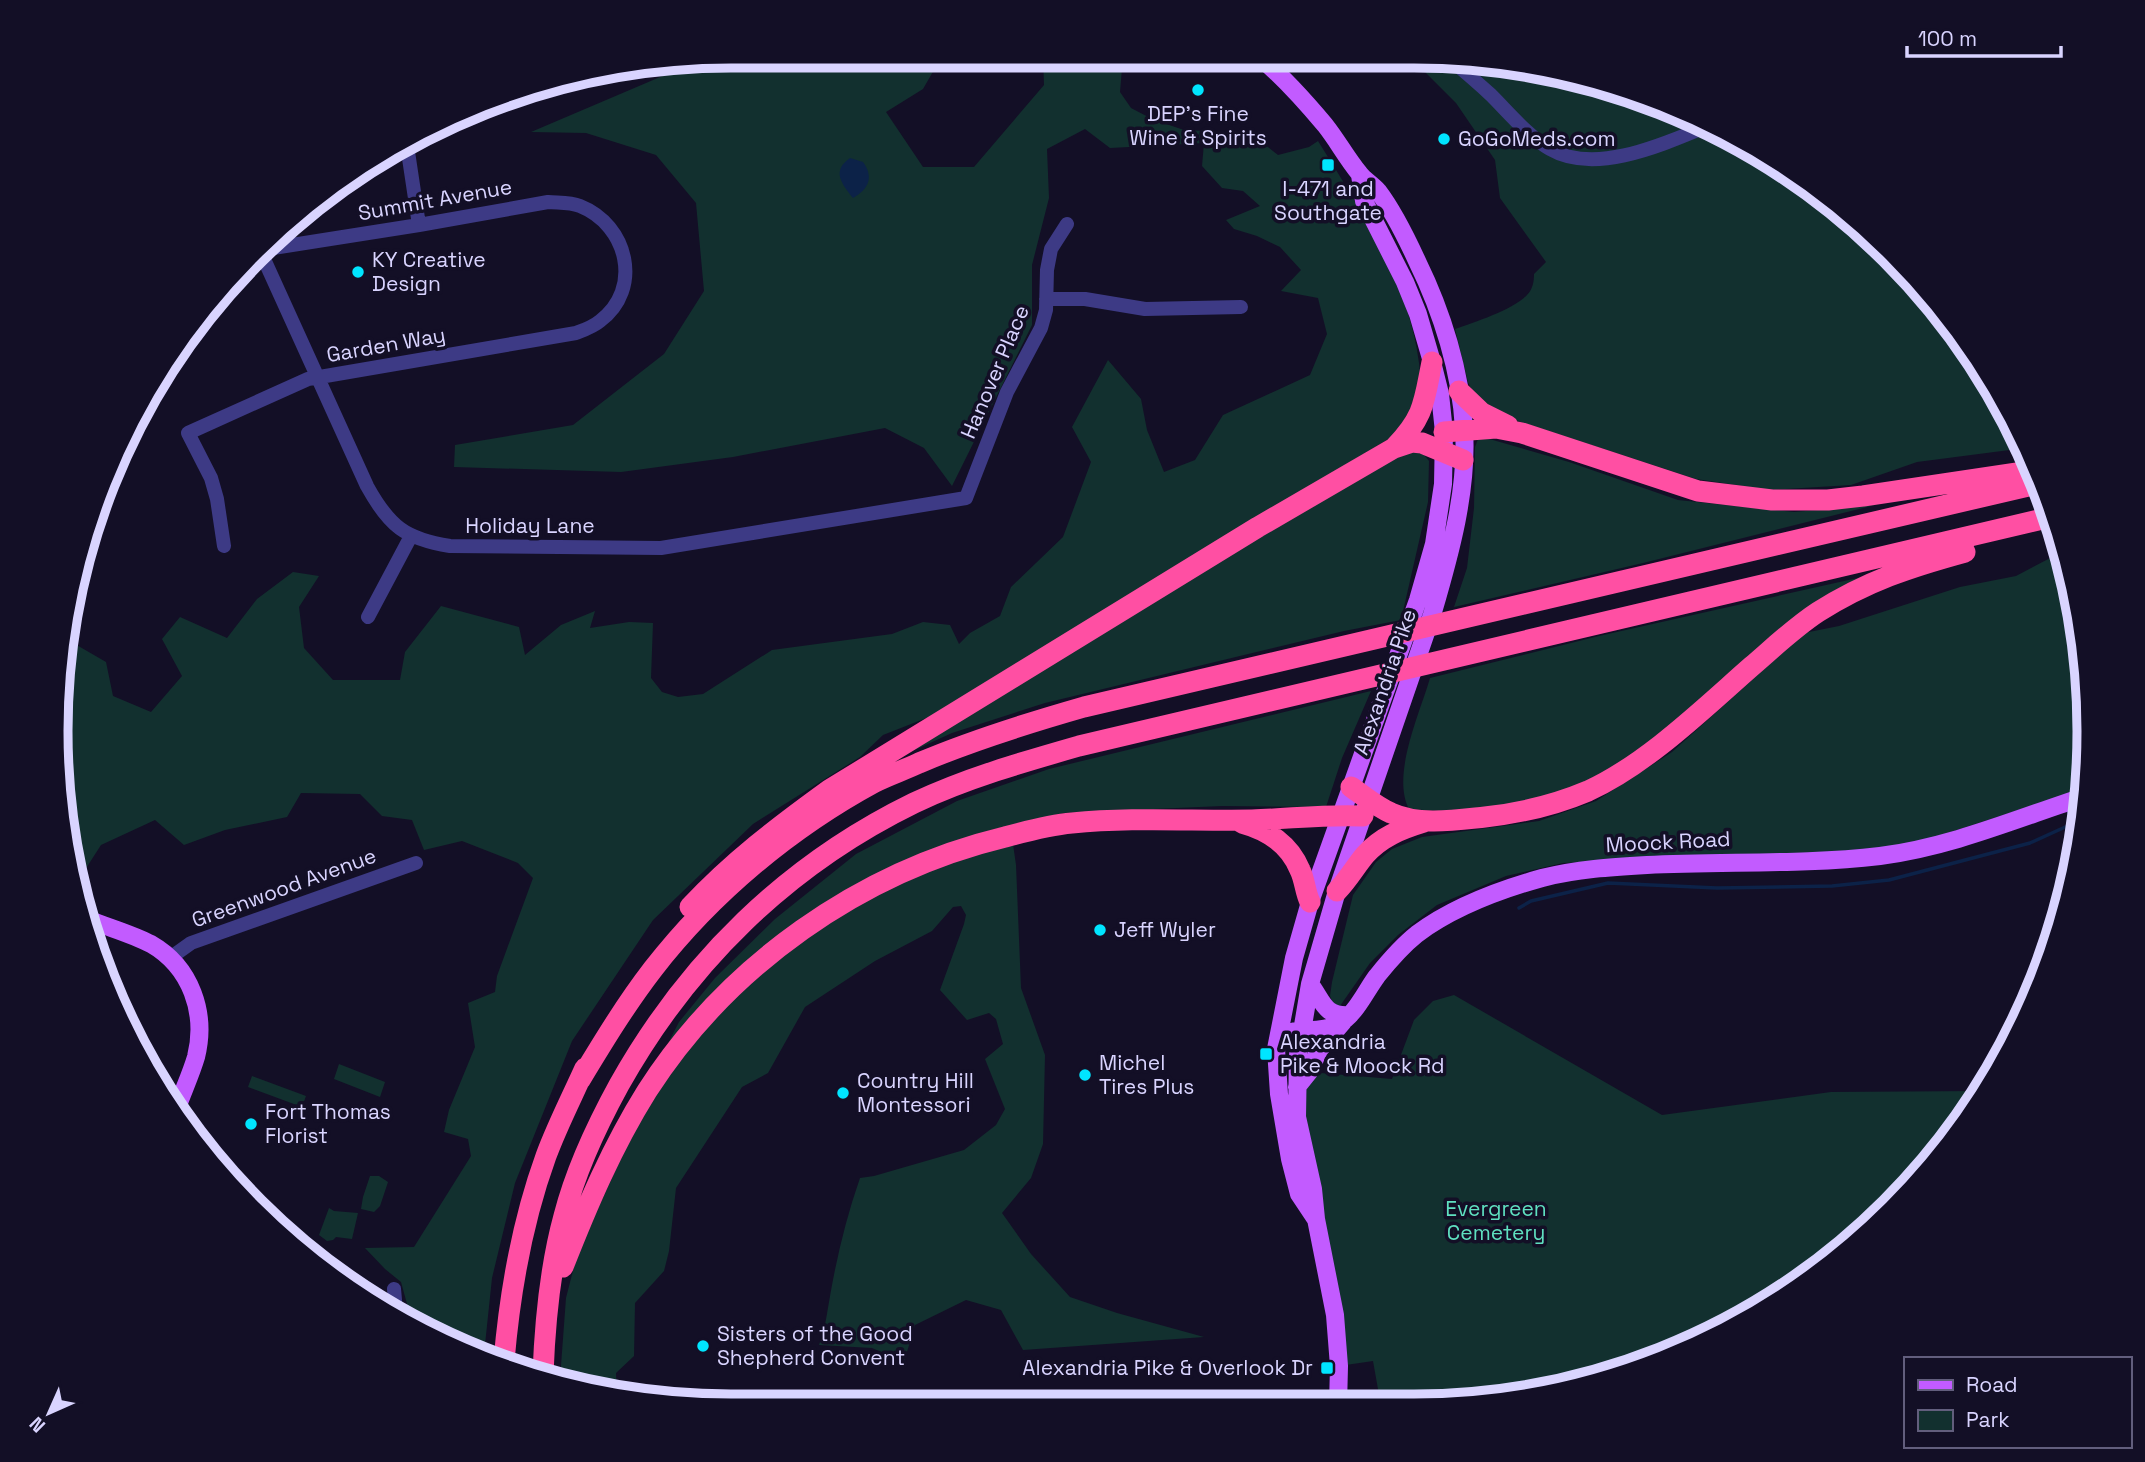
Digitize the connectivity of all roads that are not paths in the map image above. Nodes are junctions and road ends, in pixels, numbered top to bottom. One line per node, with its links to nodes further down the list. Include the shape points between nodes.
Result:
1 (1271, 68): 5 (main road, Alexandria Pike, via 1325,126)
2 (1463, 71): 3 (street, via 1550,149 1565,155 1588,159 1624,156)
3 (1695, 131)
4 (408, 153): 8 (street)
5 (1360, 175): 13 (main road, Alexandria Pike, via 1364,201 1405,282); 15 (main road, Alexandria Pike, via 1377,190 1421,268 1446,331)
6 (602, 219): 8 (street, Summit Avenue, via 578,205 548,202); 14 (street, Garden Way, via 620,244 625,278 615,305 591,327 560,337)
7 (1067, 224): 11 (street, Hanover Place, via 1051,249)
8 (419, 225): 9 (street, Summit Avenue)
9 (278, 247)
10 (264, 260): 14 (street, Holiday Lane)
11 (1046, 299): 12 (street, via 1085,299 1145,309); 21 (street, Hanover Place, via 1041,328 1007,392)
12 (1241, 307)
13 (1432, 362): 17 (main road, Alexandria Pike); 18 (highway, via 1421,413)
14 (319, 378): 24 (street, Holiday Lane, via 376,503); 25 (street, Garden Way, via 188,433 211,478)
15 (1459, 391): 16 (highway, via 1482,413); 17 (main road, Alexandria Pike)
16 (1522, 433): 17 (highway, via 1496,428); 19 (highway, via 1698,491 1772,500 1828,500)
17 (1454, 443): 18 (highway, via 1412,442); 27 (main road, Alexandria Pike, via 1427,570)
18 (1394, 448): 41 (highway, via 829,790 762,839 719,876 652,951 623,992)
19 (2024, 472)
20 (2029, 486): 41 (highway, via 1084,707 1004,730 877,781 767,854 704,911 653,969)
21 (966, 498): 24 (street, Holiday Lane, via 661,548 450,546)
22 (2042, 519): 47 (highway, via 1079,746 975,778 913,804 849,839 744,919 654,1027 589,1143 564,1215)
23 (2043, 521): 31 (highway, via 1991,545 1890,574 1816,613 1634,764 1589,790 1507,815)
24 (411, 536): 26 (street)
25 (224, 546)
26 (368, 617)
27 (1361, 801): 29 (highway); 29 (main road, Alexandria Pike); 31 (highway, via 1407,819); 33 (main road, Alexandria Pike)
28 (2072, 804): 38 (main road, Moock Road, via 1915,850 1879,856 1606,867 1541,878 1474,902 1417,934 1378,975)
29 (1341, 815): 30 (highway); 34 (main road, Alexandria Pike)
30 (1230, 820): 34 (highway, via 1257,827 1291,853); 47 (highway, via 1072,823 991,840 912,867 809,925 719,1002 648,1090 608,1159)
31 (1428, 820): 33 (highway, via 1382,839)
32 (416, 863): 36 (street, Greenwood Avenue, via 191,943)
33 (1338, 891): 37 (main road, Alexandria Pike)
34 (1310, 902): 39 (main road, Alexandria Pike)
35 (97, 923): 36 (main road, via 150,944)
36 (170, 958): 43 (main road, via 191,987 200,1026 196,1055)
37 (1310, 984): 38 (main road, via 1331,1013); 40 (main road, Alexandria Pike)
38 (1350, 1015): 40 (main road, via 1328,1028); 42 (main road, Moock Road, via 1319,1050)
39 (1280, 1026): 40 (main road); 44 (main road, Alexandria Pike, via 1276,1049 1283,1127 1299,1194)
40 (1302, 1030): 42 (main road, Alexandria Pike)
41 (580, 1080): 48 (highway, via 546,1156 526,1224)
42 (1297, 1087): 44 (main road, Alexandria Pike, via 1297,1117)
43 (180, 1099)
44 (1316, 1219): 50 (main road, Alexandria Pike, via 1335,1315)
45 (394, 1289): 46 (street)
46 (395, 1302)
47 (548, 1308): 49 (highway)
48 (505, 1354)
49 (544, 1366)
50 (1338, 1394)

